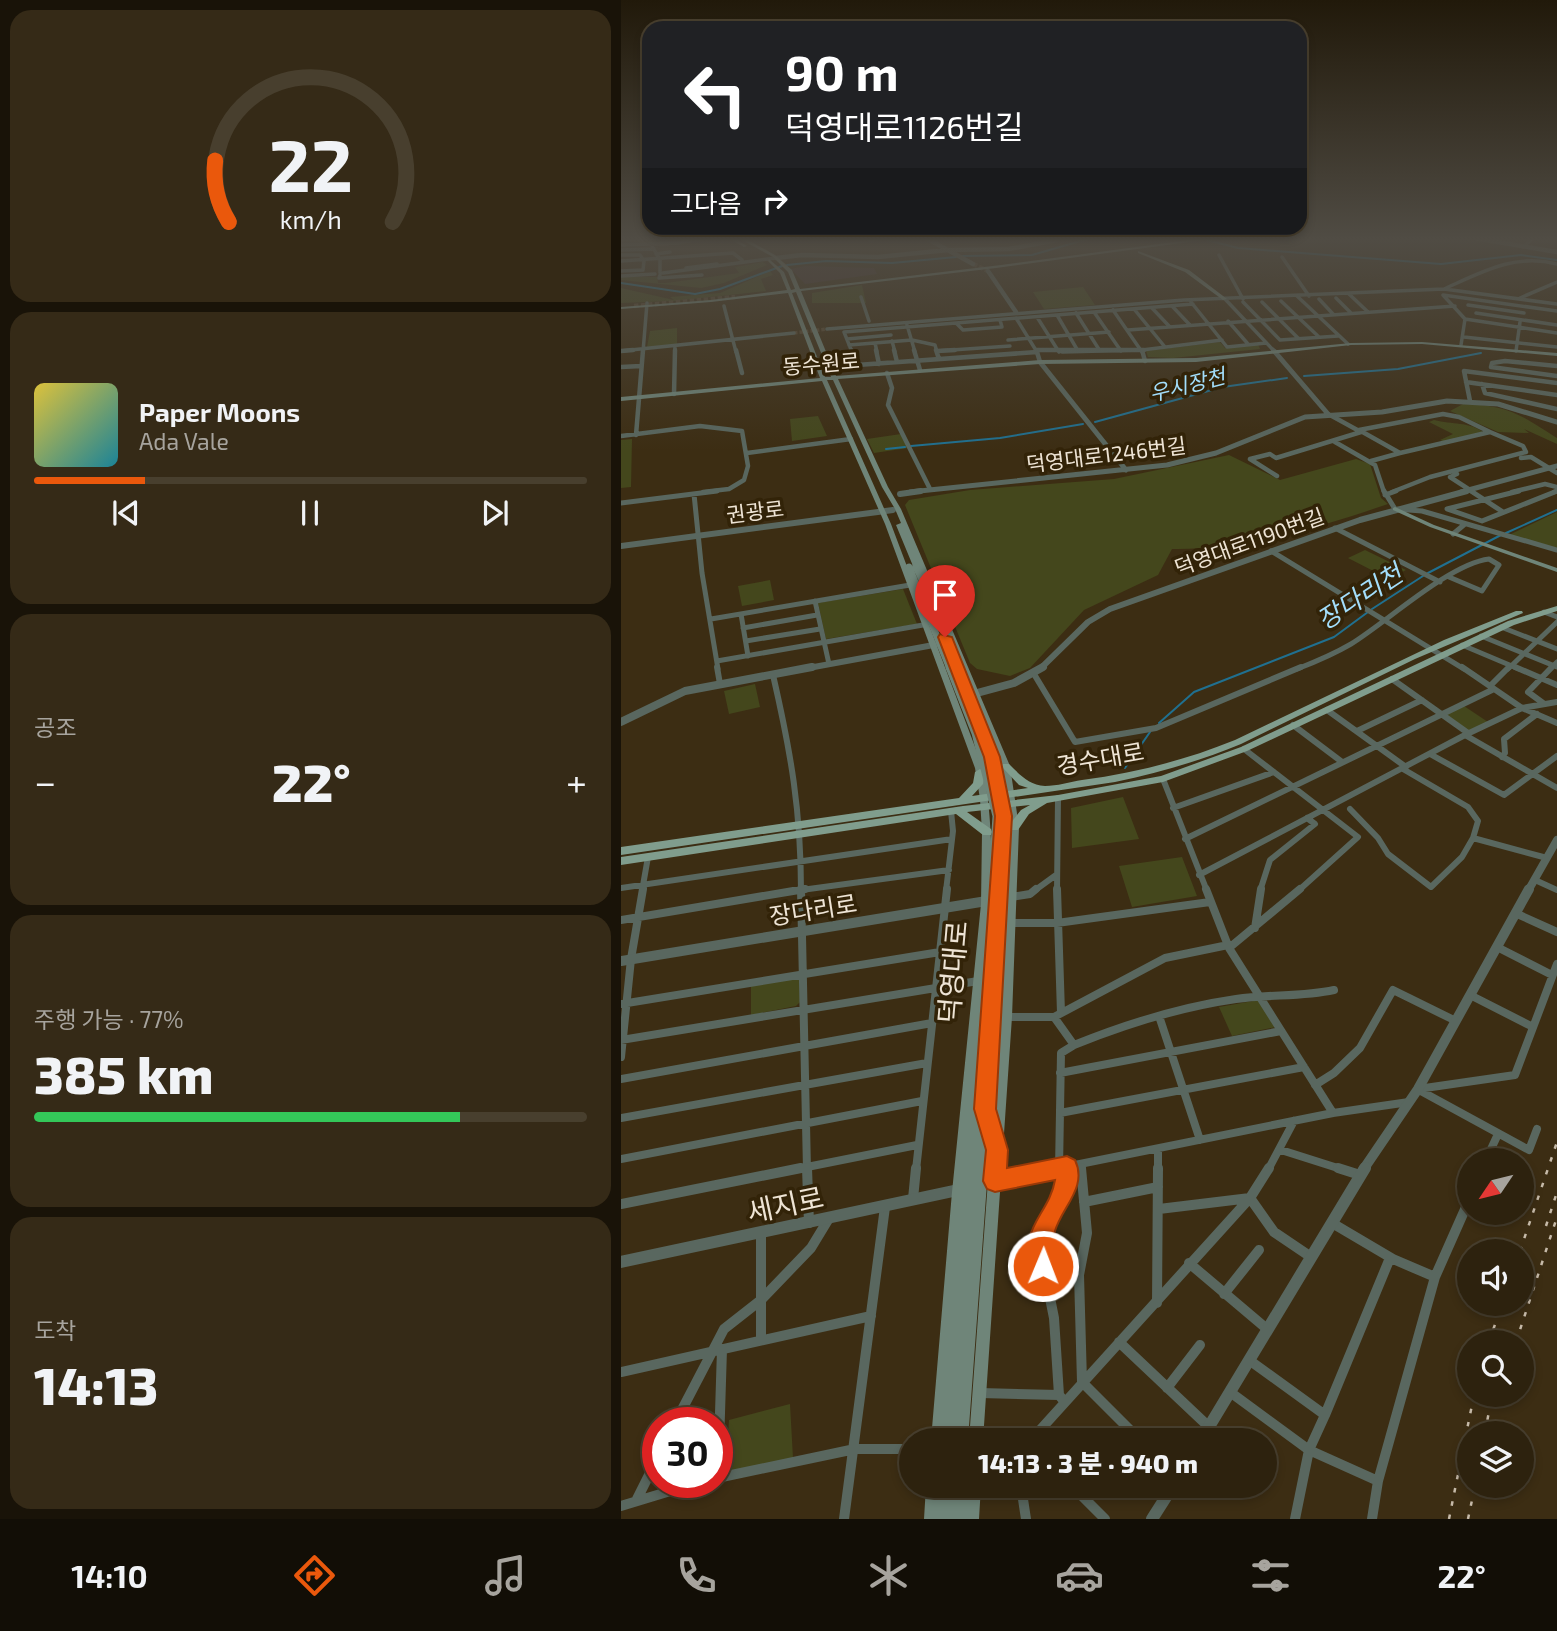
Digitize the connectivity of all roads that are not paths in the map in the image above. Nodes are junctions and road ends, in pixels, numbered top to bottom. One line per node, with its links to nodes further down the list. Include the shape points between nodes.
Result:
1 (647, 309): 96 (street)
2 (725, 309): 82 (street)
3 (797, 309): 129 (main road, 덕영대로)
4 (806, 309): 128 (main road, 덕영대로)
5 (865, 309): 46 (street)
6 (1014, 309): 35 (street)
7 (1073, 309): 35 (street)
8 (1134, 309): 26 (street); 61 (street)
9 (1154, 309): 56 (street)
10 (1175, 309): 55 (street)
11 (1197, 309): 51 (street)
12 (1233, 309): 45 (street)
13 (1250, 309): 42 (street)
14 (1269, 309): 40 (street)
15 (1289, 309): 38 (street)
16 (1310, 309): 37 (street)
17 (1328, 309): 34 (street)
18 (1347, 309): 31 (street)
19 (1365, 309): 29 (street)
20 (1413, 309): 29 (street)
21 (1457, 309): 43 (street)
22 (1472, 309): 32 (street)
23 (1495, 309): 33 (street)
24 (1526, 309): 33 (street)
25 (1544, 309): 27 (street); 49 (street)
26 (1114, 311): 28 (street); 64 (street)
27 (1557, 311)
28 (1094, 312): 30 (street); 65 (street)
29 (1368, 312): 31 (street)
30 (1076, 313): 36 (street); 67 (street)
31 (1351, 313): 34 (street)
32 (1476, 313): 48 (street); 53 (street)
33 (1524, 313): 53 (street)
34 (1333, 314): 37 (street)
35 (1016, 315): 39 (street); 41 (street); 44 (street); 74 (street)
36 (1057, 315): 39 (street); 69 (street)
37 (1316, 315): 38 (street); 70 (street)
38 (1297, 316): 40 (street); 72 (street)
39 (1037, 317): 71 (street)
40 (1278, 317): 42 (street); 75 (street)
41 (953, 318): 50 (street); 54 (street)
42 (1259, 319): 45 (street); 75 (street, via 1280,340)
43 (1465, 319): 48 (street); 73 (street)
44 (1000, 320): 50 (street); 57 (street)
45 (1243, 320): 47 (street); 84 (street)
46 (869, 321): 54 (street); 59 (street)
47 (1228, 321): 51 (street); 87 (street)
48 (1481, 321): 52 (street); 76 (street)
49 (1538, 322): 53 (street); 58 (street)
50 (956, 323): 54 (street); 57 (street, via 961,330)
51 (1208, 323): 55 (street); 80 (street)
52 (1500, 323): 53 (street); 81 (street)
53 (1519, 323): 58 (street); 63 (street); 85 (street)
54 (907, 324): 59 (street); 60 (street); 78 (street)
55 (1189, 324): 56 (street)
56 (1169, 326): 61 (street)
57 (1002, 327): 79 (street)
58 (1556, 327): 63 (street); 95 (street)
59 (833, 328): 62 (street)
60 (889, 328): 68 (street); 77 (street, via 844,332)
61 (1149, 328): 64 (street); 94 (street)
62 (826, 329)
63 (1537, 329): 91 (street)
64 (1128, 330): 97 (street)
65 (1109, 332): 67 (street); 102 (street)
66 (794, 333): 82 (street)
67 (1090, 334): 69 (street); 101 (street)
68 (891, 335): 77 (street); 83 (street)
69 (1069, 335): 71 (street); 100 (street)
70 (1339, 336): 72 (street); 88 (street)
71 (1050, 337): 74 (street); 104 (street)
72 (1319, 337): 75 (street)
73 (1464, 337): 76 (street); 90 (street)
74 (1028, 338): 79 (street); 103 (street)
75 (1298, 338)
76 (1479, 338): 81 (street)
77 (847, 339): 89 (street)
78 (912, 340): 83 (street); 99 (street, via 935,345); 110 (street)
79 (1008, 340): 92 (street)
80 (1222, 340): 87 (street, via 1227,346); 94 (street)
81 (1499, 340): 85 (street)
82 (734, 341): 93 (street); 123 (street)
83 (893, 342): 86 (street); 112 (street)
84 (1266, 342): 87 (street); 105 (street)
85 (1517, 342): 91 (street); 106 (street)
86 (875, 343): 89 (street); 114 (street)
87 (1248, 344)
88 (1348, 344): 90 (main road, 동수원로); 105 (main road, 동수원로)
89 (849, 345): 114 (street, via 857,365)
90 (1461, 345): 106 (main road, 동수원로)
91 (1536, 345): 95 (street)
92 (1010, 346): 99 (street); 107 (street)
93 (675, 347): 96 (street); 135 (street)
94 (1165, 347): 97 (street)
95 (1556, 347)
96 (642, 350): 98 (street); 117 (street)
97 (1142, 350): 102 (street); 111 (street)
98 (621, 351)
99 (937, 351): 109 (street)
100 (1078, 351): 101 (street); 104 (street)
101 (1100, 351): 102 (street)
102 (1121, 351)
103 (1037, 352): 104 (street); 107 (street); 113 (street)
104 (1059, 352)
105 (1275, 352): 111 (main road, 동수원로); 144 (street)
106 (1519, 352): 108 (main road, 동수원로)
107 (1014, 354): 109 (street)
108 (1557, 356)
109 (939, 359): 110 (street)
110 (918, 361): 112 (street); 121 (street)
111 (1145, 361): 113 (main road, 동수원로)
112 (897, 362): 114 (street)
113 (1040, 362): 121 (main road, 동수원로); 156 (street)
114 (879, 363)
115 (1529, 363): 116 (street); 120 (street, via 1505,361); 122 (street)
116 (1547, 365): 118 (street); 126 (street)
117 (641, 366): 119 (street); 136 (street)
118 (1557, 366)
119 (621, 367)
120 (1491, 367): 122 (street); 125 (street)
121 (920, 370): 124 (main road, 동수원로)
122 (1529, 371): 126 (street)
123 (742, 373)
124 (887, 373): 128 (main road, 동수원로); 160 (street, via 892,388 888,405)
125 (1491, 374): 130 (street, via 1464,371); 131 (street)
126 (1544, 374): 127 (street)
127 (1557, 376)
128 (834, 377): 129 (main road, 동수원로); 164 (main road, 덕영대로)
129 (823, 378): 135 (main road, 동수원로); 150 (main road, 덕영대로)
130 (1466, 382): 132 (street); 140 (street)
131 (1557, 383)
132 (1482, 384): 133 (street); 138 (street, via 1485,393)
133 (1521, 388): 134 (street); 138 (street)
134 (1538, 391): 137 (street); 141 (street)
135 (674, 394): 136 (main road, 동수원로)
136 (639, 397): 139 (main road, 동수원로); 148 (street)
137 (1557, 397): 142 (street)
138 (1515, 398): 141 (street)
139 (621, 399)
140 (1470, 401): 144 (street, 덕영대로1246번길); 145 (street, 덕영대로1246번길, via 1524,410)
141 (1530, 402): 142 (street)
142 (1549, 407): 143 (street)
143 (1557, 410)
144 (1328, 414): 146 (street); 156 (street, 덕영대로1246번길, via 1285,423 1216,453)
145 (1557, 422)
146 (1359, 430): 147 (street, via 1443,414); 151 (street, via 1358,435); 153 (street)
147 (1490, 432): 153 (street); 163 (street, via 1523,446 1526,452 1430,477)
148 (636, 435): 149 (street); 152 (street, via 728,425 742,431)
149 (621, 436)
150 (851, 439): 152 (street); 164 (main road, 덕영대로)
151 (1335, 442): 154 (street); 158 (street, via 1276,458 1270,454 1250,459)
152 (747, 453): 162 (street, via 749,473 744,482)
153 (1400, 453): 154 (street)
154 (1371, 461): 163 (street)
155 (1553, 467): 157 (street); 159 (street, 덕영대로1190번길); 159 (street, via 1527,456 1450,476)
156 (1126, 470): 160 (street, 덕영대로1246번길)
157 (1557, 472)
158 (1277, 476)
159 (1468, 488): 165 (street); 167 (street, 덕영대로1190번길)
160 (930, 489): 164 (street, 덕영대로1246번길)
161 (1557, 489): 165 (street, via 1545,484); 168 (street)
162 (694, 494): 166 (street); 173 (street)
163 (1385, 495): 167 (street)
164 (891, 499): 169 (main road, 덕영대로); 173 (street, 권광로); 177 (main road, 덕영대로); 198 (main road, 덕영대로)
165 (1483, 499): 168 (street); 168 (street, via 1447,509 1482,521)
166 (621, 503)
167 (1395, 509): 170 (street, via 1422,511); 171 (street, 덕영대로1190번길); 172 (main road)
168 (1503, 512)
169 (888, 524): 177 (main road, 덕영대로); 181 (main road, 덕영대로)
170 (1465, 524): 172 (street); 175 (street)
171 (1336, 528): 176 (street, 덕영대로1190번길); 180 (street)
172 (1453, 534): 178 (main road)
173 (698, 536): 174 (street, 권광로); 188 (street)
174 (621, 546)
175 (1557, 550)
176 (1271, 551): 190 (street); 212 (street, 덕영대로1190번길, via 1099,614)
177 (912, 566): 322 (main road, 덕영대로, bridge, via 976,733 997,816)
178 (1557, 570)
179 (1449, 577): 179 (street, via 1484,558 1499,565 1483,591); 180 (street)
180 (1437, 581): 190 (street)
181 (910, 585): 182 (street); 191 (main road, 덕영대로)
182 (815, 601): 186 (street); 187 (street)
183 (1557, 601): 205 (main road, 경수대로, via 1507,617)
184 (1557, 608): 185 (main road, 경수대로)
185 (1544, 612): 189 (street); 192 (main road, 경수대로)
186 (741, 614): 188 (street); 193 (street)
187 (817, 615): 193 (street); 194 (street)
188 (711, 619): 208 (street)
189 (1557, 619): 195 (street)
190 (1387, 620): 205 (street); 212 (street, via 1326,657 1181,719 1075,742)
191 (923, 625): 201 (street); 203 (main road, 덕영대로)
192 (1501, 627): 197 (main road, 경수대로); 200 (street)
193 (743, 628): 199 (street)
194 (821, 629): 199 (street); 201 (street)
195 (1549, 630): 196 (street); 200 (street)
196 (1557, 633)
197 (1481, 636): 202 (main road, 경수대로); 206 (street)
198 (955, 640): 203 (street); 219 (main road, 덕영대로)
199 (746, 641): 207 (street)
200 (1537, 642): 204 (street); 206 (street)
201 (824, 643): 207 (street); 209 (street)
202 (1462, 645): 205 (main road, 경수대로); 211 (street)
203 (932, 646): 209 (street); 240 (main road, 덕영대로)
204 (1557, 649)
205 (1439, 652): 215 (main road, 경수대로); 218 (street); 246 (main road, 경수대로, via 1189,760)
206 (1525, 654): 210 (street); 211 (street)
207 (748, 656): 208 (street)
208 (717, 661): 216 (street)
209 (829, 664): 213 (street)
210 (1556, 665): 214 (street)
211 (1512, 666): 214 (street); 218 (street)
212 (1034, 674): 219 (street, 덕영대로1190번길)
213 (773, 675): 216 (street); 255 (street, via 793,761)
214 (1541, 678): 217 (street); 222 (street, via 1528,692)
215 (1392, 679): 220 (street); 224 (main road, 경수대로)
216 (720, 684): 227 (street, via 664,699)
217 (1557, 685)
218 (1492, 688): 223 (street); 225 (street)
219 (977, 693): 238 (main road, 덕영대로)
220 (1422, 700): 225 (street); 230 (street)
221 (1557, 702): 222 (street)
222 (1543, 703): 223 (street)
223 (1522, 708): 226 (street); 231 (street)
224 (1327, 710): 229 (main road, 경수대로); 230 (street)
225 (1441, 714): 231 (street); 232 (street)
226 (1537, 714): 228 (street); 236 (street, via 1504,739)
227 (621, 722)
228 (1557, 723)
229 (1293, 725): 233 (main road, 경수대로); 237 (street)
230 (1357, 731): 232 (street)
231 (1466, 734): 234 (street); 236 (street)
232 (1376, 745): 237 (street); 239 (street)
233 (1244, 748): 241 (street); 243 (main road, 경수대로)
234 (1429, 754): 239 (street); 242 (street, via 1505,795)
235 (1557, 756): 242 (street)
236 (1502, 757): 242 (street)
237 (1341, 762): 244 (street)
238 (1007, 766): 246 (main road, via 1022,783); 247 (main road, 덕영대로)
239 (1404, 768): 251 (street); 257 (street, via 1469,807 1478,821)
240 (980, 772): 248 (main road, 덕영대로); 249 (main road, via 978,784)
241 (1274, 772): 244 (street); 250 (street)
242 (1534, 775): 245 (street)
243 (1163, 779): 246 (main road, 경수대로); 250 (street)
244 (1294, 786): 251 (street); 259 (street)
245 (1557, 788)
246 (1051, 795): 247 (main road, 경수대로); 254 (main road, via 1025,812); 268 (street)
247 (1011, 798): 248 (main road, 경수대로); 254 (main road, 덕영대로)
248 (985, 802): 249 (main road, 경수대로); 256 (main road, 덕영대로)
249 (957, 807): 255 (main road, 경수대로); 255 (main road, 경수대로); 256 (main road); 258 (street)
250 (1173, 808): 259 (street)
251 (1325, 809): 253 (street); 283 (street, via 1358,837)
252 (1350, 809): 257 (street, via 1388,854 1431,887 1462,857)
253 (1307, 818): 267 (street); 283 (street, via 1315,824 1270,860)
254 (1014, 827): 274 (main road, 덕영대로)
255 (801, 829): 261 (main road, 경수대로); 262 (main road, 경수대로); 265 (street)
256 (987, 832): 275 (main road, 덕영대로)
257 (1473, 838): 263 (street)
258 (952, 839): 265 (street); 266 (street)
259 (1185, 839): 267 (street)
260 (1557, 840): 263 (street)
261 (621, 851)
262 (648, 858): 264 (main road, 경수대로); 270 (street)
263 (1547, 858): 269 (street)
264 (621, 861)
265 (801, 862): 270 (street); 272 (street)
266 (949, 870): 272 (street); 277 (street)
267 (1200, 875): 276 (street)
268 (1056, 876): 274 (street, via 1031,894); 282 (street)
269 (1535, 880): 273 (street); 278 (street)
270 (644, 885): 271 (street); 279 (street)
271 (621, 888)
272 (801, 890): 279 (street); 284 (street)
273 (1557, 890)
274 (1011, 897): 275 (street, 장다리로); 281 (main road, 덕영대로)
275 (984, 901): 277 (street, 장다리로); 293 (main road, 덕영대로)
276 (1210, 902): 282 (street); 286 (street)
277 (945, 909): 284 (street, 장다리로); 288 (street)
278 (1515, 913): 285 (street); 287 (street)
279 (638, 918): 280 (street); 289 (street)
280 (621, 920)
281 (1011, 923): 282 (street); 302 (main road, 덕영대로)
282 (1057, 923): 300 (street)
283 (1255, 928): 286 (street)
284 (800, 932): 289 (street, 장다리로); 291 (street)
285 (1557, 932)
286 (1228, 946): 297 (street); 300 (street, via 1165,958)
287 (1497, 947): 292 (street); 296 (street)
288 (940, 951): 291 (street); 294 (street)
289 (626, 960): 298 (street)
290 (1557, 964): 292 (street)
291 (801, 974): 298 (street); 299 (street)
292 (1552, 975): 305 (street)
293 (978, 981): 294 (street); 334 (main road, 덕영대로)
294 (936, 986): 299 (street); 304 (street)
295 (1334, 990): 297 (street, via 1317,995)
296 (1470, 995): 303 (street); 305 (street)
297 (1260, 996): 301 (street); 306 (street)
298 (624, 1004): 307 (street)
299 (802, 1008): 307 (street); 309 (street)
300 (1057, 1015): 302 (street); 308 (street)
301 (1159, 1016): 308 (street); 310 (street)
302 (1006, 1017): 335 (main road, 덕영대로)
303 (1456, 1021): 317 (street, via 1393,990 1361,1047 1330,1078); 318 (street)
304 (932, 1023): 309 (street); 312 (street)
305 (1532, 1026): 318 (street, via 1515,1075)
306 (1281, 1031): 310 (street); 313 (street)
307 (622, 1040): 311 (street)
308 (1074, 1045): 314 (street, via 1061,1053)
309 (803, 1046): 315 (street); 316 (street)
310 (1170, 1052): 314 (street); 319 (street)
311 (621, 1057)
312 (927, 1063): 316 (street); 320 (street)
313 (1304, 1067): 317 (street); 319 (street)
314 (1060, 1073): 324 (street)
315 (621, 1079)
316 (804, 1085): 325 (street); 327 (street)
317 (1315, 1085): 323 (street)
318 (1418, 1089): 321 (street); 329 (street)
319 (1183, 1091): 324 (street); 330 (street)
320 (922, 1101): 327 (street); 331 (street)
321 (1409, 1102): 323 (street); 341 (street)
322 (981, 1109): 334 (main road); 335 (main road); 375 (main road, 덕영대로)
323 (1333, 1113): 326 (street)
324 (1060, 1114): 340 (street)
325 (621, 1118)
326 (1294, 1121): 330 (street); 336 (street)
327 (805, 1125): 337 (street); 339 (street)
328 (1537, 1129): 329 (street, via 1529,1150)
329 (1498, 1134): 332 (street)
330 (1200, 1140): 333 (street)
331 (917, 1145): 339 (street); 346 (street)
332 (1492, 1148)
333 (1158, 1149): 338 (street); 343 (street)
334 (962, 1150): 344 (main road, 덕영대로)
335 (997, 1150): 342 (main road, 덕영대로)
336 (1281, 1150): 341 (street); 345 (street)
337 (621, 1159)
338 (1081, 1164): 340 (street); 347 (street)
339 (807, 1166): 348 (street); 353 (street)
340 (1063, 1168): 342 (street); 379 (street, via 1066,1187 1044,1226 1040,1248 1054,1318)
341 (1360, 1175): 352 (street)
342 (995, 1181): 378 (main road, 덕영대로)
343 (1158, 1187): 347 (street); 350 (street)
344 (958, 1190): 346 (street, 세지로); 383 (main road, 덕영대로)
345 (1250, 1198): 350 (street); 357 (street, via 1274,1232); 360 (street)
346 (913, 1201): 349 (street, 세지로)
347 (1084, 1202): 374 (street, via 1087,1233 1079,1275)
348 (621, 1204)
349 (885, 1207): 351 (street, 세지로); 365 (street)
350 (1159, 1209): 364 (street)
351 (828, 1220): 353 (street, 세지로); 363 (street, via 811,1248)
352 (1332, 1223): 357 (street); 358 (street)
353 (809, 1224): 355 (street, 세지로)
354 (1458, 1225): 361 (street)
355 (761, 1234): 359 (street, 세지로); 363 (street)
356 (1259, 1250): 362 (street)
357 (1311, 1257): 366 (street)
358 (1392, 1258): 361 (street); 382 (street)
359 (621, 1262)
360 (1189, 1263): 362 (street); 364 (street)
361 (1435, 1276): 394 (street)
362 (1224, 1294): 366 (street)
363 (761, 1300): 367 (street); 371 (street, via 724,1329)
364 (1157, 1303): 368 (street)
365 (871, 1316): 367 (street); 390 (street)
366 (1267, 1329): 372 (street)
367 (761, 1340): 370 (street)
368 (1119, 1342): 374 (street); 376 (street)
369 (1200, 1345): 376 (street)
370 (722, 1349): 371 (street); 381 (street)
371 (710, 1351): 373 (street); 380 (street)
372 (1249, 1360): 377 (street); 382 (street)
373 (621, 1372)
374 (1082, 1382): 379 (street); 388 (street)
375 (960, 1388): 384 (main road); 385 (main road)
376 (1167, 1388): 389 (street)
377 (1230, 1392): 389 (street); 392 (street)
378 (980, 1393): 379 (street); 386 (main road, 덕영대로)
379 (1061, 1398): 387 (street)
380 (683, 1407)
381 (721, 1407)
382 (1326, 1415): 392 (street)
383 (939, 1428)
384 (953, 1428)
385 (962, 1428)
386 (977, 1428)
387 (1040, 1428)
388 (1128, 1428)
389 (1209, 1428)
390 (855, 1449): 391 (street); 393 (street); 406 (street)
391 (899, 1449)
392 (1309, 1450): 394 (street); 414 (street)
393 (733, 1474)
394 (1378, 1481): 415 (street)
395 (642, 1489): 404 (street)
396 (642, 1498): 404 (street)
397 (933, 1498): 407 (main road)
398 (947, 1498): 408 (main road)
399 (958, 1498): 409 (main road)
400 (972, 1498): 410 (main road)
401 (1023, 1498): 411 (street)
402 (1084, 1498): 412 (street)
403 (1165, 1498): 413 (street)
404 (637, 1499): 405 (street)
405 (621, 1506)
406 (844, 1519)
407 (932, 1519)
408 (945, 1519)
409 (956, 1519)
410 (971, 1519)
411 (1026, 1519)
412 (1105, 1519)
413 (1152, 1519)
414 (1295, 1519)
415 (1372, 1519)

